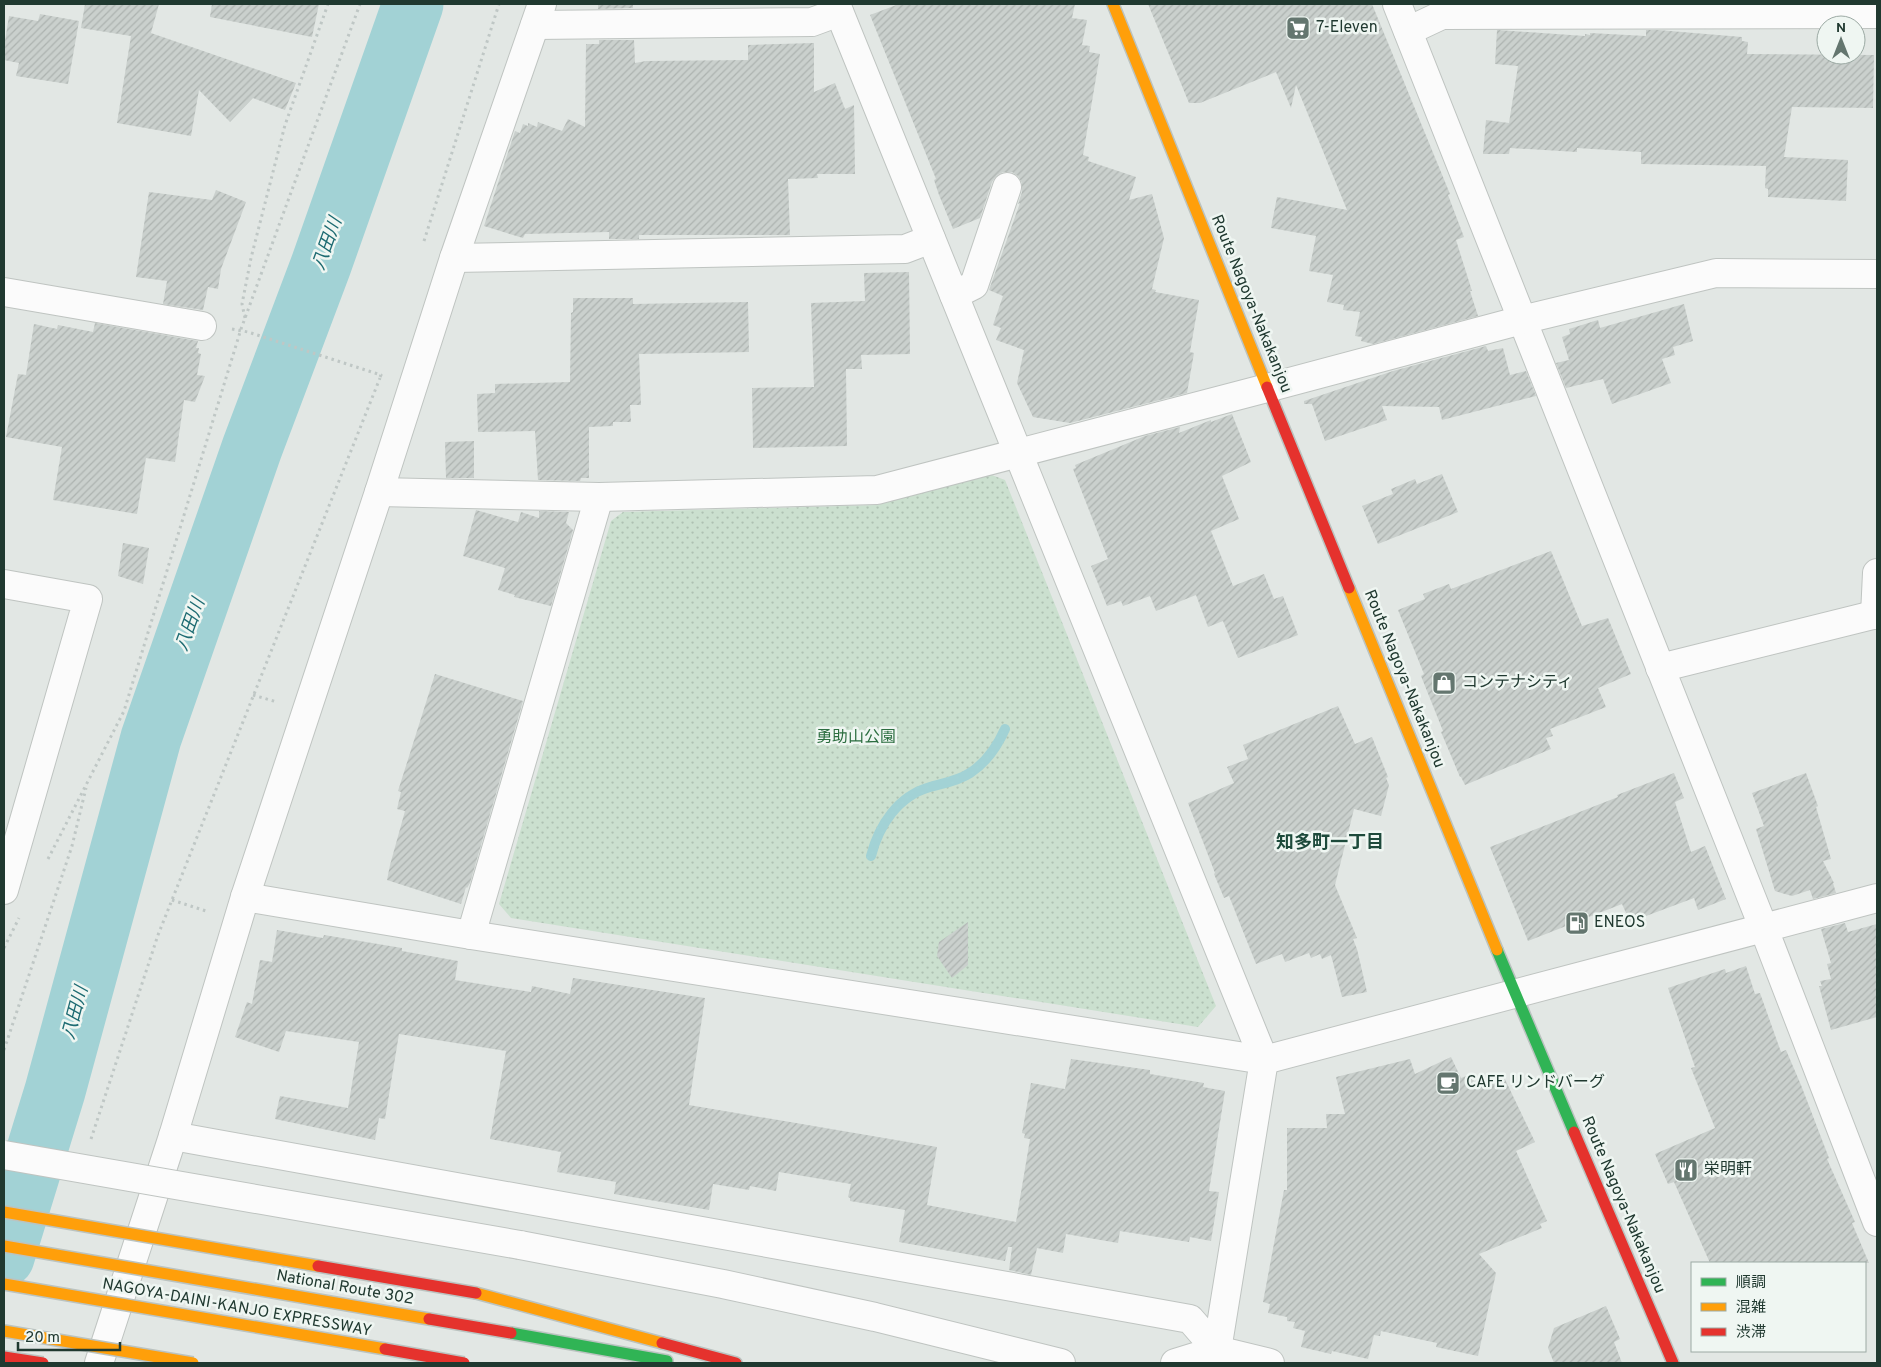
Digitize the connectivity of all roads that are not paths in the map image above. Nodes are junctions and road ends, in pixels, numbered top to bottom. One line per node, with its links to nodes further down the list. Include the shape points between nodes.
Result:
1 (1113, 4): 15 (main road, Route Nagoya-Nakakanjou)
2 (1398, 4): 6 (street)
3 (837, 8): 4 (street, via 812,22); 8 (street)
4 (538, 14): 9 (street)
5 (1877, 14): 6 (street, via 1442,15)
6 (1408, 31): 13 (street)
7 (1007, 187): 12 (street, via 974,284)
8 (931, 239): 9 (street, via 905,249); 12 (street)
9 (454, 258): 17 (street)
10 (1877, 274): 13 (street, via 1716,273)
11 (4, 292): 14 (street)
12 (954, 295): 16 (street)
13 (1522, 320): 15 (street); 22 (street)
14 (202, 326)
15 (1267, 388): 16 (street); 28 (main road, Route Nagoya-Nakakanjou)
16 (1019, 454): 18 (street, via 877,490); 29 (street)
17 (380, 492): 18 (street); 25 (street)
18 (599, 497): 27 (street)
19 (1877, 573): 21 (street)
20 (4, 584): 23 (street, via 88,599)
21 (1876, 615): 22 (street)
22 (1660, 668): 26 (street)
23 (5, 883)
24 (1877, 898): 26 (street)
25 (241, 909): 27 (street); 30 (street)
26 (1764, 929): 28 (street); 33 (street)
27 (471, 935): 29 (street)
28 (1514, 993): 29 (street); 48 (main road, Route Nagoya-Nakakanjou)
29 (1264, 1060): 37 (street)
30 (173, 1136): 37 (street, via 1190,1319); 40 (street)
31 (4, 1155): 45 (street, bridge, via 520,1245 723,1284)
32 (4, 1212): 44 (main road, bridge, via 476,1293)
33 (1877, 1222)
34 (4, 1246): 43 (main road, National Route 302, bridge)
35 (4, 1284): 42 (main road, NAGOYA-DAINI-KANJO EXPRESSWAY, bridge)
36 (4, 1331): 41 (main road, bridge)
37 (1217, 1350): 46 (street); 47 (street)
38 (4, 1356): 39 (main road, bridge)
39 (43, 1363)
40 (99, 1363)
41 (194, 1363)
42 (464, 1363)
43 (680, 1363)
44 (736, 1363)
45 (1062, 1363)
46 (1175, 1363)
47 (1270, 1363)
48 (1673, 1363)

